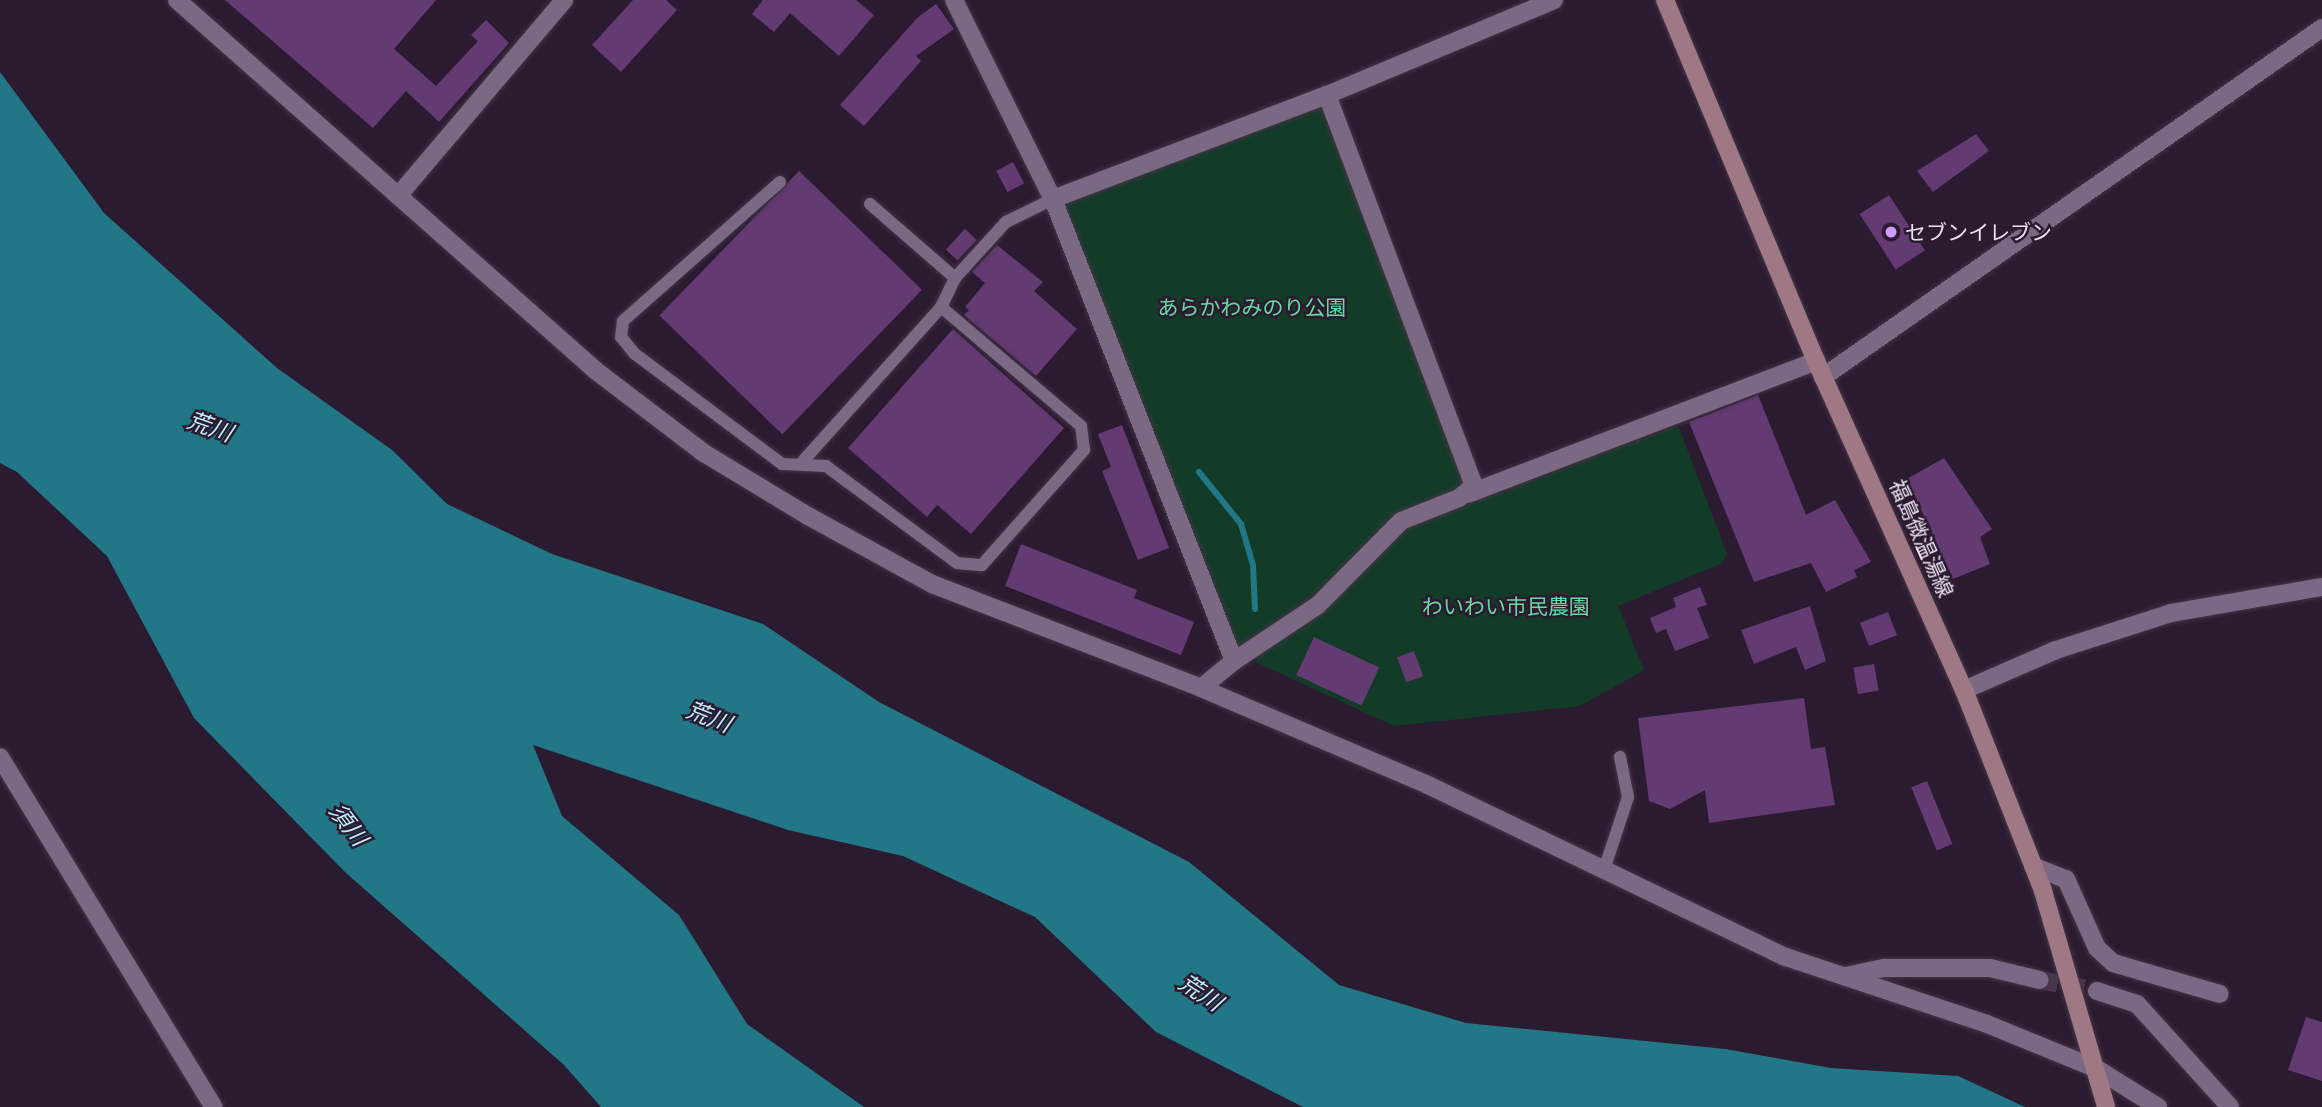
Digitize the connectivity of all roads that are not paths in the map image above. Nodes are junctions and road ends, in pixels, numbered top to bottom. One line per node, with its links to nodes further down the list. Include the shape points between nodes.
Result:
1 (177, 0): 9 (street)
2 (564, 0): 9 (street)
3 (954, 0): 10 (street)
4 (1554, 0): 7 (street)
5 (1665, 0): 14 (main road, 福島微温湯線)
6 (2322, 28): 14 (street)
7 (1327, 95): 10 (street); 16 (street, via 1467,463 1474,486)
8 (780, 182): 15 (lane, via 623,321 621,337 635,354 782,464)
9 (398, 196): 19 (street, via 594,370 727,467 932,584)
10 (1053, 199): 12 (lane, via 1006,222); 18 (street)
11 (870, 204): 12 (lane)
12 (956, 278): 13 (lane)
13 (941, 307): 15 (lane); 15 (lane, via 1081,426 1084,450 982,565 957,563 826,466)
14 (1820, 369): 16 (street); 20 (main road, 福島微温湯線)
15 (803, 461)
16 (1468, 494): 18 (street, via 1401,521 1318,605)
17 (2322, 587): 20 (street, via 2171,613 2056,650)
18 (1234, 661): 19 (street)
19 (1201, 688): 24 (street, via 1428,785)
20 (1964, 690): 23 (main road, 福島微温湯線)
21 (0, 757): 30 (street)
22 (1620, 757): 24 (lane, via 1628,797)
23 (2033, 866): 28 (street, via 2066,879 2097,948 2108,959); 29 (main road, 福島微温湯線)
24 (1604, 870): 25 (street, via 1786,957)
25 (1843, 976): 26 (street, via 1884,968 1990,968); 29 (street, via 1987,1024)
26 (2040, 980)
27 (2097, 991): 33 (street, via 2137,1004)
28 (2220, 994)
29 (2097, 1069): 31 (main road, 福島微温湯線); 32 (street)
30 (214, 1107)
31 (2106, 1107)
32 (2158, 1107)
33 (2230, 1107)

